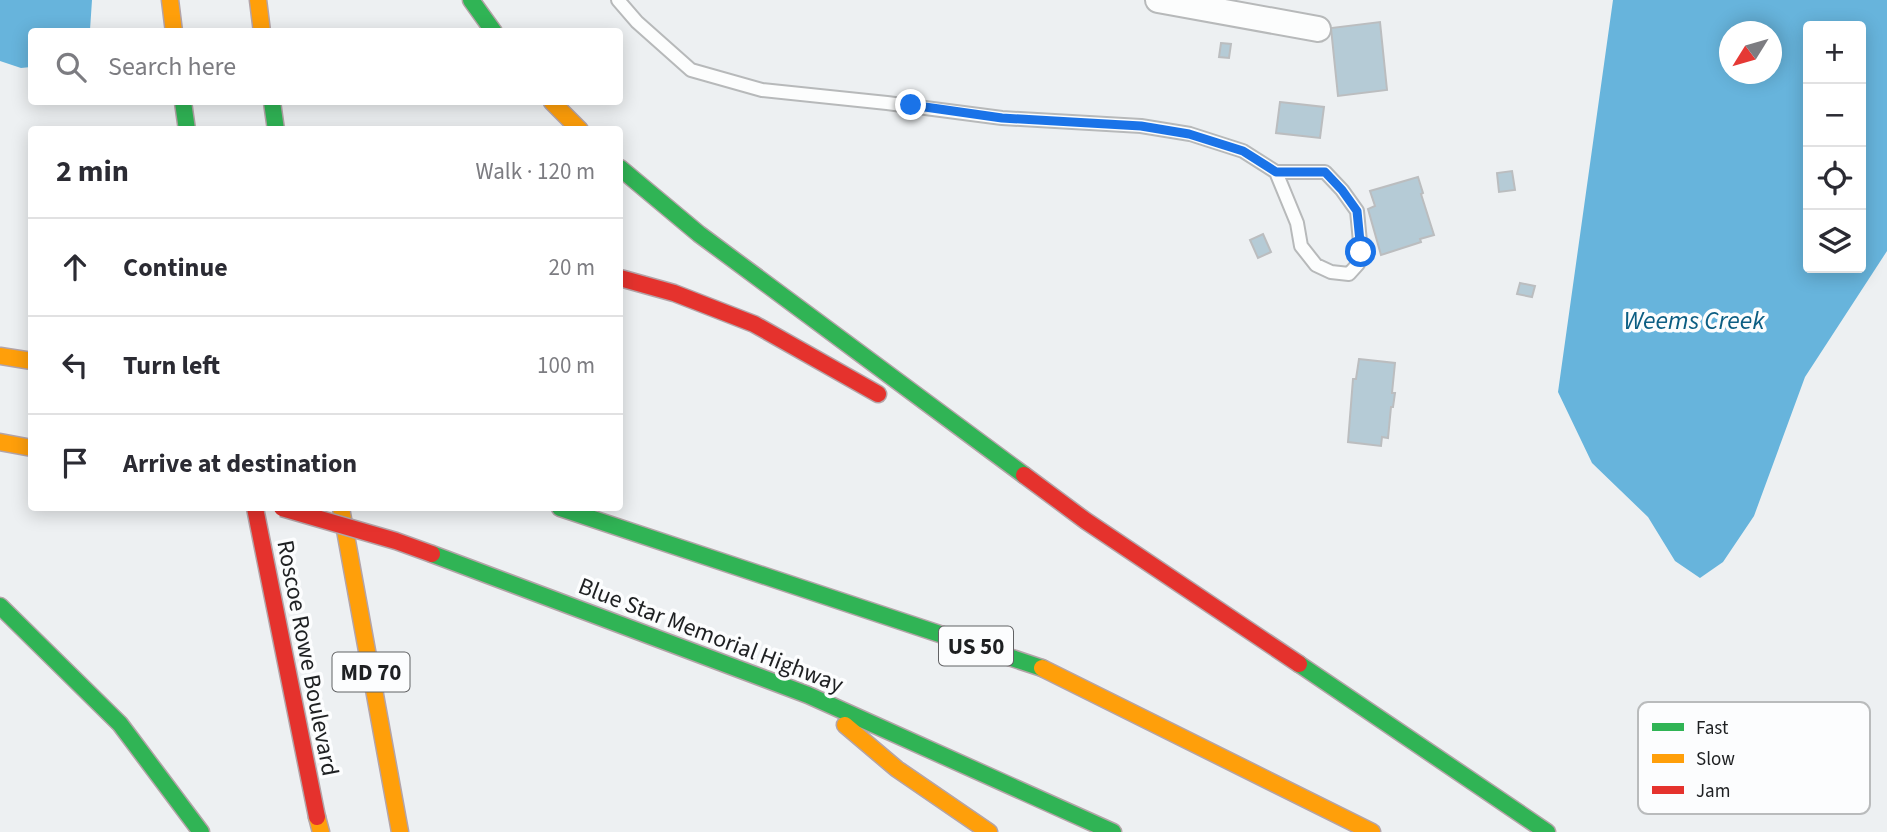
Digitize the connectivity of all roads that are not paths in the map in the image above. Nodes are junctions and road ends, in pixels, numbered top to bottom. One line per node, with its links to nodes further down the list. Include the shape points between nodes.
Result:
1 (170, 0): 6 (main road)
2 (258, 0): 7 (main road)
3 (471, 0): 8 (main road)
4 (618, 0): 17 (lane, via 691,70 762,90 1002,118 1141,126 1189,134 1243,151)
5 (1158, 0): 9 (street)
6 (174, 28)
7 (262, 28)
8 (491, 28)
9 (1318, 29)
10 (183, 105): 13 (main road)
11 (272, 105): 14 (main road)
12 (555, 105): 15 (main road)
13 (186, 126)
14 (275, 126)
15 (576, 126)
16 (623, 170): 29 (main road, via 709,242)
17 (1276, 172): 17 (lane, via 1325,172 1342,190 1357,211 1361,252 1349,274 1316,265 1301,246 1297,223)
18 (623, 279): 21 (main road, via 754,324)
19 (0, 356): 20 (main road)
20 (28, 360)
21 (891, 401)
22 (925, 422): 29 (main road)
23 (0, 442): 24 (main road)
24 (28, 447)
25 (256, 511): 32 (main road, Roscoe Rowe Boulevard)
26 (292, 511): 31 (main road, Blue Star Memorial Highway, bridge, via 396,541)
27 (342, 511): 34 (main road, MD 70)
28 (570, 511): 37 (main road, US 50, via 1037,666)
29 (1086, 521): 38 (main road)
30 (0, 606): 33 (main road, via 120,724)
31 (808, 695): 35 (main road, via 897,769); 36 (main road, Blue Star Memorial Highway)
32 (319, 825)
33 (201, 832)
34 (400, 832)
35 (989, 832)
36 (1113, 832)
37 (1372, 832)
38 (1547, 832)

